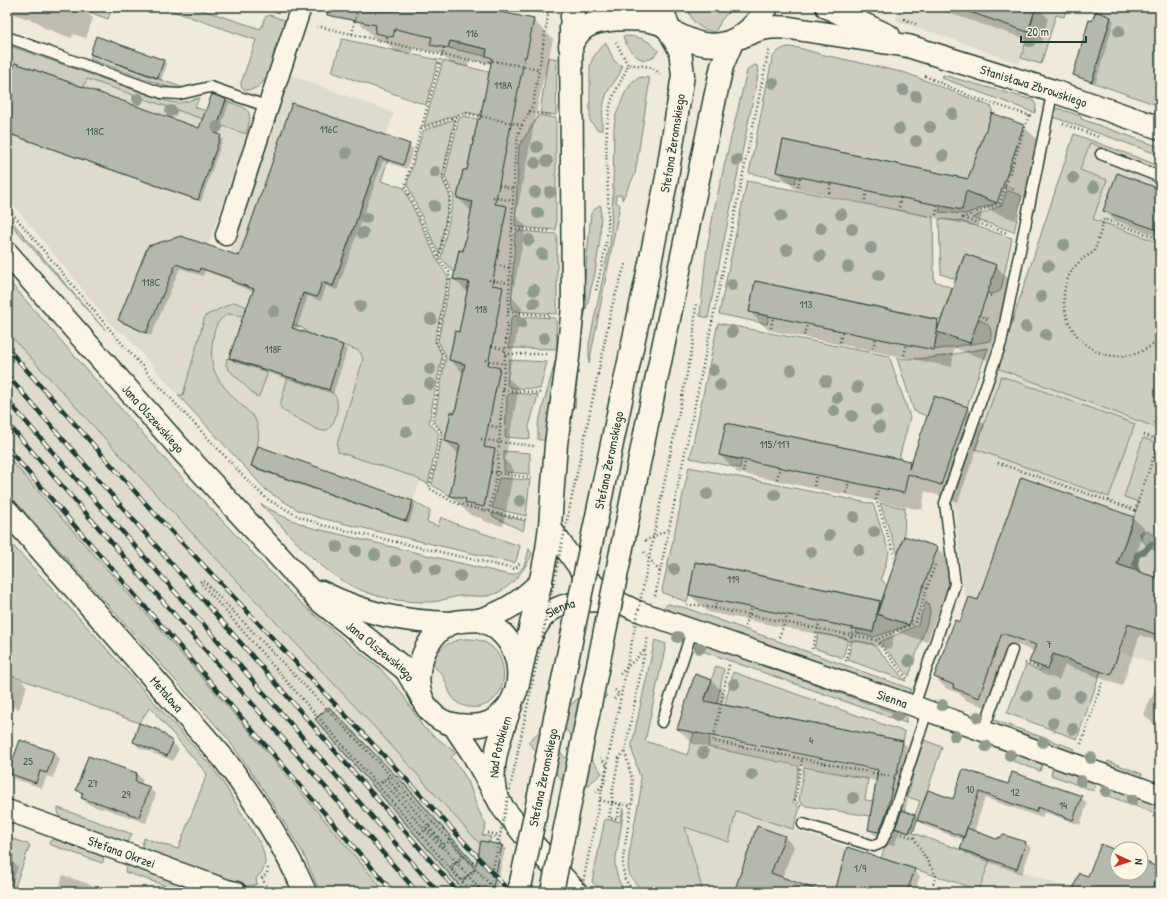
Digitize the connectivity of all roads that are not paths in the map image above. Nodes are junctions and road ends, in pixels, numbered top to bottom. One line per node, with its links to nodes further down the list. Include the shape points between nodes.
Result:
1 (576, 7): 9 (main road, via 572,16)
2 (662, 7): 6 (main road, Stefana Żeromskiego)
3 (767, 7): 8 (main road, via 756,22)
4 (827, 7): 10 (main road, Stanisława Zbrowskiego)
5 (299, 14): 12 (street)
6 (669, 30): 8 (main road, via 704,44 721,44); 9 (main road, via 662,24 643,20 604,21 582,30); 41 (main road, Stefana Żeromskiego, bridge, via 680,50 683,75 666,185)
7 (7, 37): 12 (lane, via 162,93 180,94 210,87)
8 (736, 39): 10 (main road, Stanisława Zbrowskiego, via 758,29 773,26); 38 (main road, bridge, via 722,66 646,429)
9 (570, 46): 19 (main road, via 573,306 556,448)
10 (908, 46): 13 (main road, Stanisława Zbrowskiego, via 1053,90)
11 (1051, 99): 30 (lane, via 1001,343 945,503 955,584)
12 (269, 107): 16 (street)
13 (1160, 128)
14 (1101, 154): 15 (lane)
15 (1160, 177)
16 (226, 235)
17 (7, 253): 20 (main road, Jana Olszewskiego)
18 (7, 511): 39 (main road, Metalowa, via 224,759 272,829)
19 (550, 526): 21 (main road); 22 (street, Sienna, via 586,576 609,597)
20 (302, 582): 24 (main road, Jana Olszewskiego, via 371,613 410,621); 28 (main road, Jana Olszewskiego, via 320,601 406,670)
21 (541, 582): 23 (main road, via 517,604); 27 (main road)
22 (624, 605): 25 (street, Sienna); 27 (street, Sienna, via 592,601 558,608 544,617 530,639)
23 (479, 620): 24 (main road); 29 (main road, via 493,626 514,649 518,670)
24 (453, 623): 28 (main road, via 436,634 427,649 419,671)
25 (692, 631): 30 (street, Sienna); 31 (lane)
26 (1012, 650): 33 (lane)
27 (523, 657): 29 (main road)
28 (419, 692): 32 (main road, via 430,712)
29 (515, 694): 32 (main road, via 503,713 490,722 472,726); 34 (main road, Nad Potokiem, via 497,750 493,786)
30 (921, 709): 33 (street, Sienna); 37 (lane, via 890,824 881,843 874,846)
31 (662, 722)
32 (453, 724): 34 (main road, Nad Potokiem)
33 (983, 731): 35 (street, Sienna)
34 (495, 794): 38 (main road, Nad Potokiem)
35 (1160, 795)
36 (7, 810): 40 (street, Stefana Okrzei)
37 (804, 824)
38 (564, 887): 42 (main road, Nad Potokiem)
39 (301, 891)
40 (236, 892)
41 (519, 892)
42 (588, 892)

